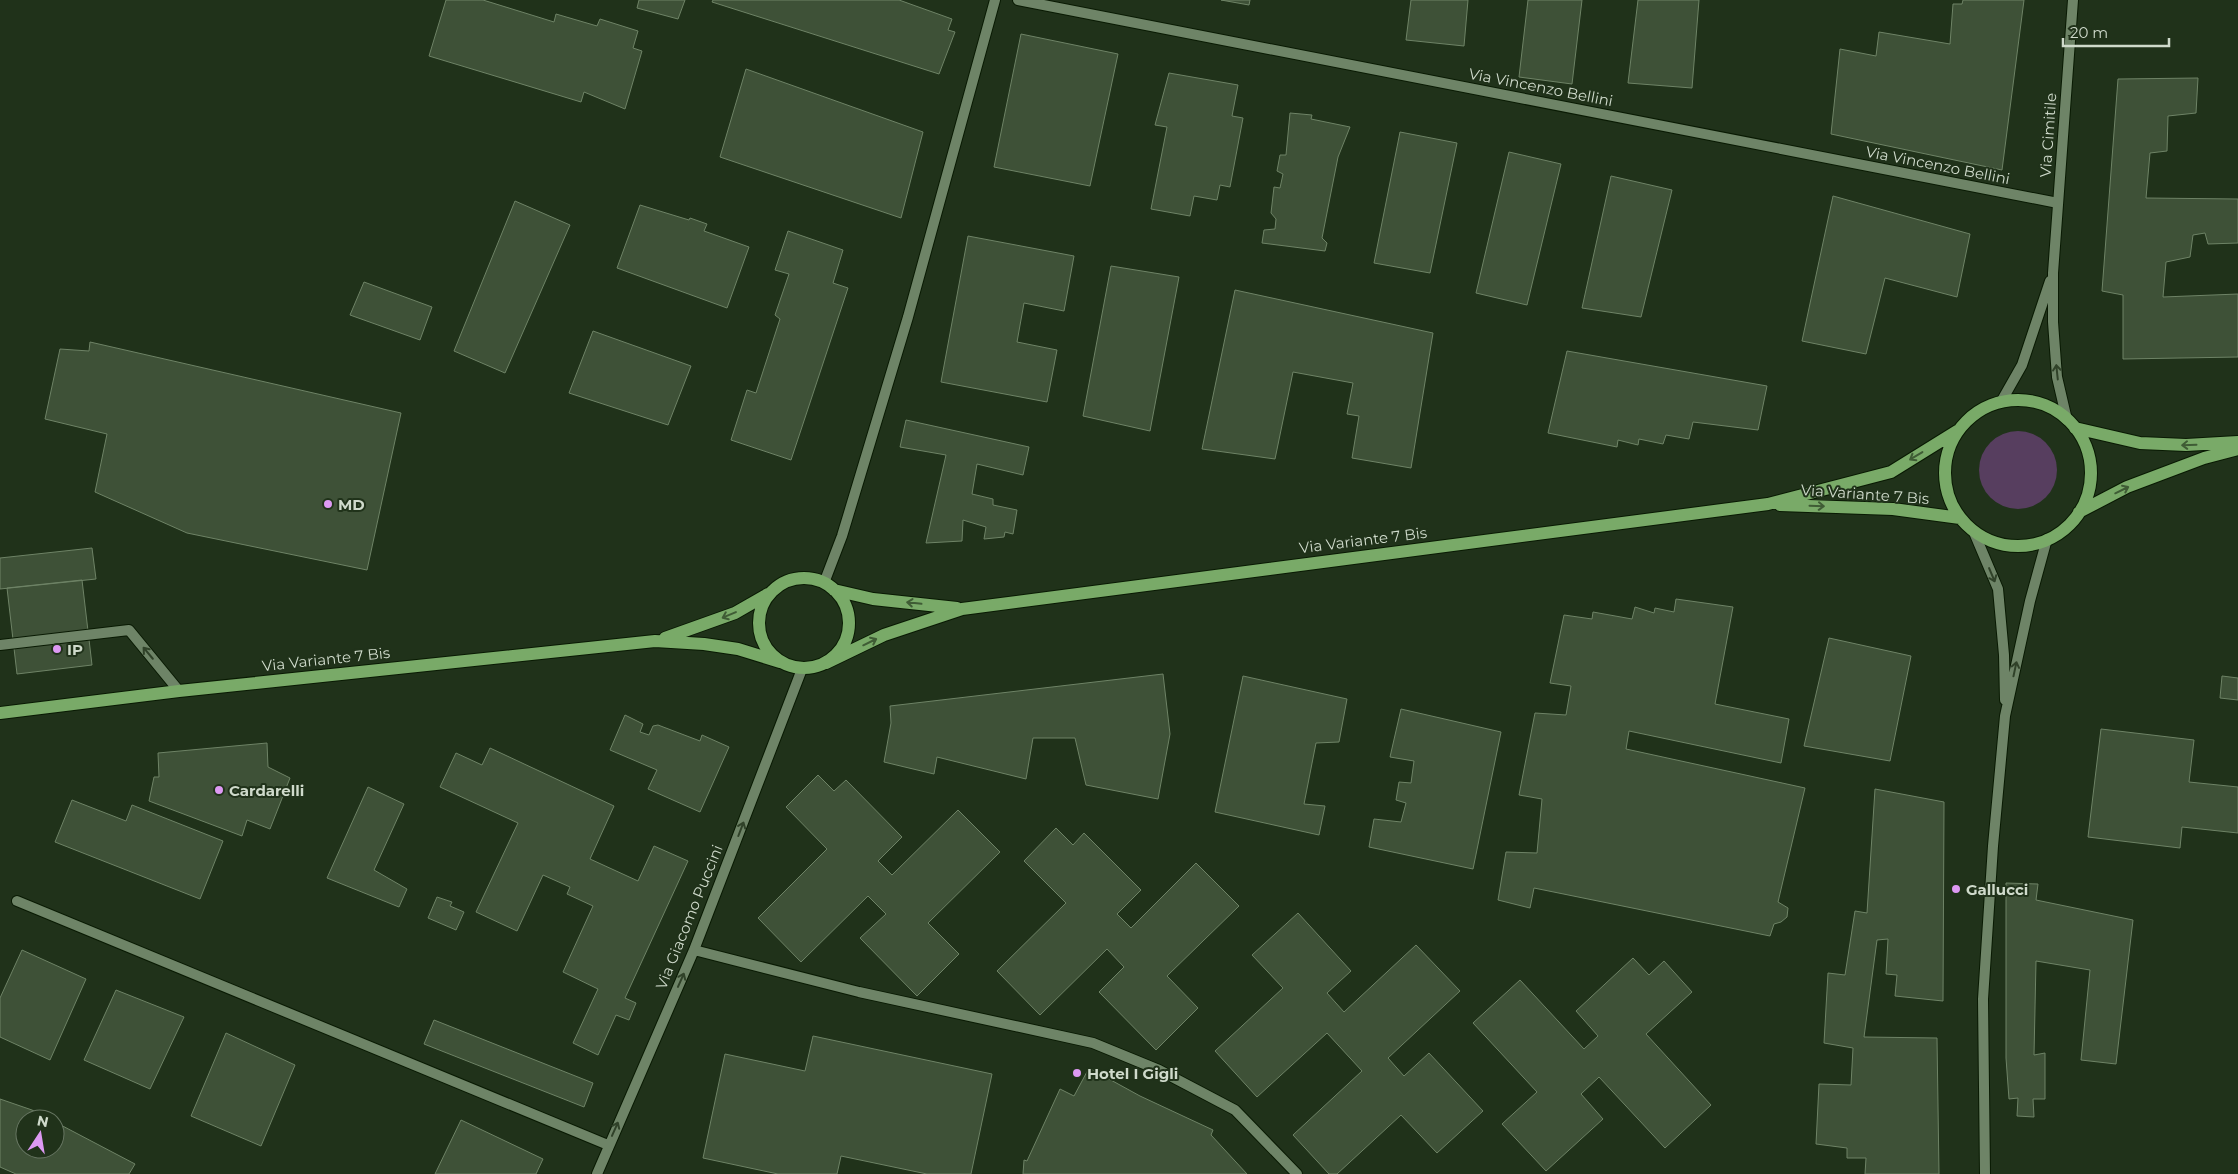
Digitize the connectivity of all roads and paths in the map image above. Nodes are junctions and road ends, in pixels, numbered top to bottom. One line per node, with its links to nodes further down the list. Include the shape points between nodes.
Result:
1 (995, 0): 16 (street, via 908,317)
2 (1018, 0): 4 (street, Via Vincenzo Bellini)
3 (2073, 0): 4 (street, Via Cimitile)
4 (2058, 203): 5 (street, Via Cimitile)
5 (2053, 273): 6 (street, Via Cimitile, via 2022,365); 7 (street, Via Cimitile, one-way to 5, via 2057,377)
6 (2001, 402): 7 (main road, via 2025,400 2048,406); 8 (main road, via 1984,407)
7 (2071, 424): 9 (main road, one-way to 7, via 2186,446 2140,444); 12 (main road, via 2084,443 2090,461 2091,478)
8 (1958, 431): 11 (main road, Via Variante 7 Bis, one-way to 11, via 1890,472); 13 (main road, via 1948,452 1944,475 1949,497)
9 (2238, 442)
10 (2238, 449): 12 (main road, one-way to 10, via 2127,487)
11 (1768, 504): 13 (main road, Via Variante 7 Bis, one-way to 13, via 1893,509); 18 (main road, Via Variante 7 Bis)
12 (2079, 512): 15 (main road, via 2065,528)
13 (1960, 518): 14 (main road)
14 (1973, 530): 15 (main road, via 1990,540 2009,545); 26 (street, one-way to 26, via 1998,589)
15 (2047, 539): 26 (street, one-way to 15)
16 (829, 586): 17 (main road, via 811,579 796,579); 18 (main road, Via Variante 7 Bis, one-way to 16, via 873,599); 22 (main road, via 842,598 849,622 843,646)
17 (771, 591): 19 (main road, Via Variante 7 Bis, one-way to 19, via 735,613); 21 (main road, via 763,602 759,629 762,642)
18 (962, 609): 22 (main road, Via Variante 7 Bis, one-way to 18, via 884,635)
19 (656, 641): 21 (main road, Via Variante 7 Bis, via 738,649); 24 (main road, Via Variante 7 Bis)
20 (0, 645): 24 (street, one-way to 20, via 129,630)
21 (780, 662): 23 (main road)
22 (826, 663): 23 (main road)
23 (802, 669): 28 (street, Via Giacomo Puccini, one-way to 23)
24 (180, 691): 25 (main road, Via Variante 7 Bis)
25 (0, 713)
26 (2005, 716): 32 (street, via 1983,999)
27 (17, 901): 29 (street)
28 (694, 950): 29 (street, Via Giacomo Puccini, one-way to 28); 31 (street, via 858,992 1093,1044 1159,1070 1235,1110)
29 (608, 1145): 30 (street, Via Giacomo Puccini)
30 (597, 1174)
31 (1297, 1174)
32 (1985, 1174)

